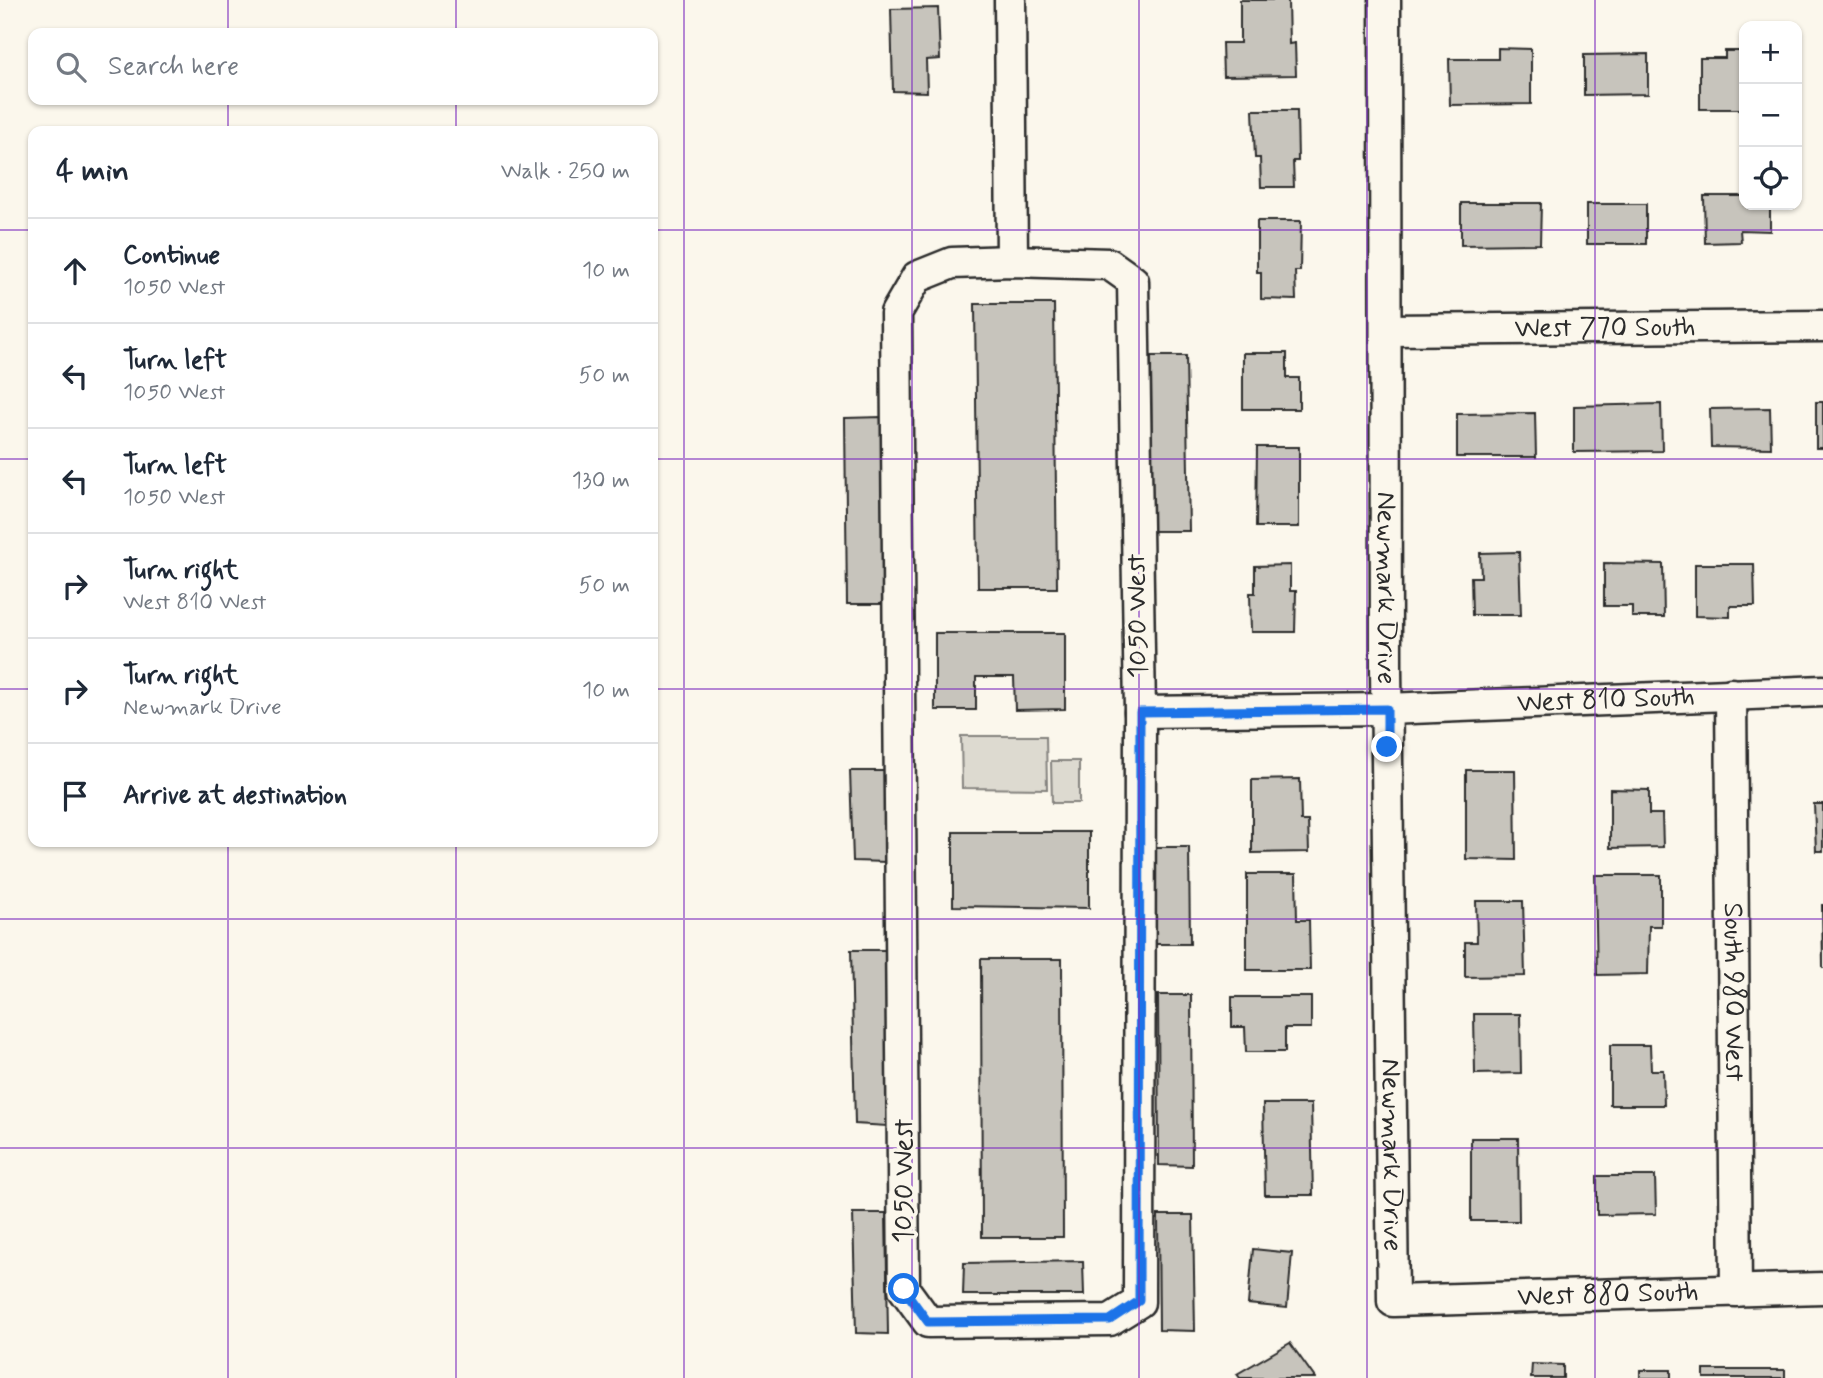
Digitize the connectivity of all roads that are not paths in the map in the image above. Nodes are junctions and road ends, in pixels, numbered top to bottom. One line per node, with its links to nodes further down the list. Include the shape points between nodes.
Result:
1 (1010, 0): 3 (street)
2 (1385, 0): 5 (street, Newmark Drive)
3 (1012, 261): 9 (street, 1050 West, via 1109,264 1133,281); 9 (street, 1050 West, via 952,263 917,277 896,313 904,1289 928,1322 1110,1320 1139,1301)
4 (1823, 326): 5 (street, West 770 South)
5 (1386, 330): 8 (street, Newmark Drive)
6 (1823, 691): 7 (street, West 810 South)
7 (1731, 694): 8 (street, West 810 South); 11 (street, South 980 West)
8 (1387, 709): 9 (street, West 810 South); 12 (street, Newmark Drive)
9 (1140, 712)
10 (1823, 1289): 11 (street, West 880 South)
11 (1736, 1291): 12 (street, West 880 South)
12 (1393, 1301)

